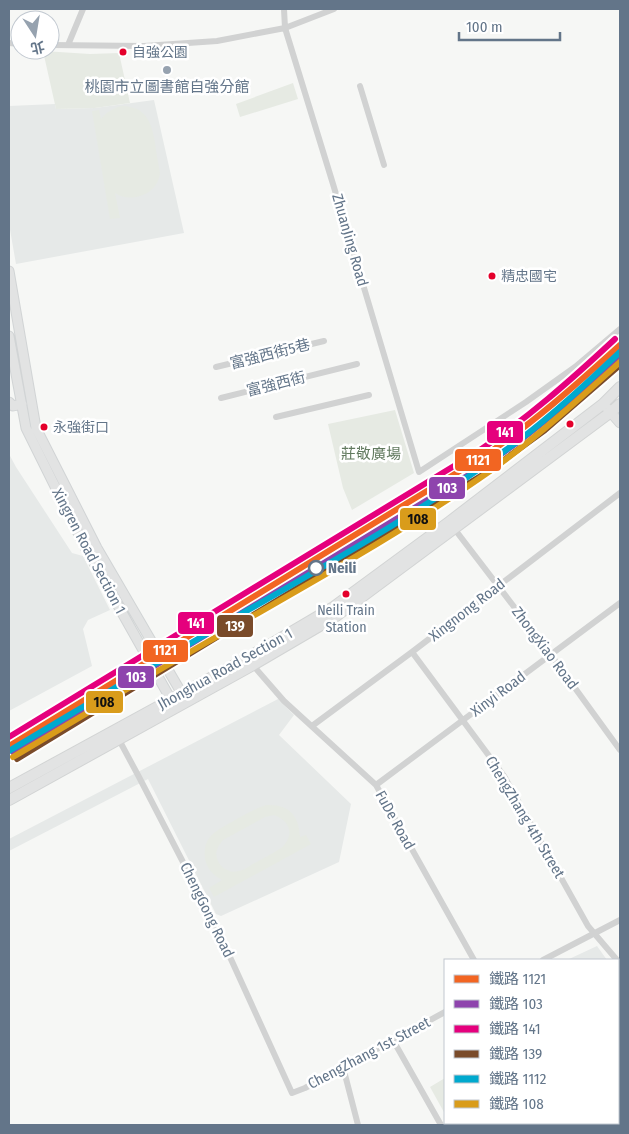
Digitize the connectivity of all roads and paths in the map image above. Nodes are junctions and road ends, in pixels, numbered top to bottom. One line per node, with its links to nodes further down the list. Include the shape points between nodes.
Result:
1 (83, 9): 6 (street)
2 (284, 9): 4 (street, ZhuanJing Road)
3 (334, 9): 4 (street)
4 (284, 28): 6 (street, via 217,41 144,46); 11 (street, ZhuanJing Road, via 419,472 526,402)
5 (60, 45): 6 (street)
6 (68, 45)
7 (360, 86): 8 (street)
8 (384, 166)
9 (9, 271): 10 (street, Xingren Road Section 1)
10 (11, 296): 33 (street, Xingren Road Section 1, via 36,428 112,574)
11 (620, 329)
12 (9, 336): 20 (street, Xingren Road Section 1)
13 (324, 341): 15 (street, 富強西街5巷)
14 (357, 364): 18 (street, 富強西街)
15 (216, 367)
16 (620, 387): 21 (main road, Jhonghua Road Section 1)
17 (369, 395): 24 (street)
18 (222, 398)
19 (9, 402): 20 (street, via 13,406)
20 (22, 404): 34 (street, Xingren Road Section 1, via 26,428 48,474)
21 (603, 404): 23 (street); 27 (main road, Jhonghua Road Section 1)
22 (620, 404): 23 (main road, Jhonghua Road Section 1)
23 (611, 412): 25 (street); 27 (main road, Jhonghua Road Section 1)
24 (276, 417)
25 (620, 423)
26 (620, 493): 28 (street, Xingnong Road)
27 (452, 526): 28 (street, ZhongXiao Road); 32 (main road, Jhonghua Road Section 1, via 335,617)
28 (498, 586): 30 (street, Xingnong Road); 31 (street, ZhongXiao Road)
29 (620, 603): 31 (street, Xinyi Road)
30 (412, 652): 35 (street, ChengZhang 4th Street); 36 (street, Xingnong Road)
31 (551, 655): 35 (street, Xinyi Road); 38 (street, ZhongXiao Road)
32 (250, 661): 33 (main road, Jhonghua Road Section 1); 36 (street, FuDe Road, via 284,701)
33 (185, 697): 34 (main road, Jhonghua Road Section 1)
34 (173, 704): 37 (main road, Jhonghua Road Section 1)
35 (464, 720): 39 (street, Xinyi Road); 43 (street, ChengZhang 4th Street, via 504,776)
36 (312, 726): 39 (street, FuDe Road)
37 (116, 735): 40 (main road, Jhonghua Road Section 1); 41 (main road, Jhonghua Road Section 1); 50 (street, ChengGong Road, via 214,922)
38 (620, 750)
39 (376, 785): 44 (street, FuDe Road)
40 (9, 788)
41 (9, 800)
42 (620, 920): 43 (street)
43 (595, 934): 45 (street); 46 (street, ChengZhang 4th Street)
44 (473, 959)
45 (546, 959)
46 (615, 959)
47 (444, 1013): 48 (street, ChengZhang 1st Street)
48 (393, 1040): 49 (street, ChengZhang 1st Street); 52 (street)
49 (342, 1067): 50 (street, ChengZhang 1st Street); 51 (street)
50 (292, 1093)
51 (358, 1125)
52 (441, 1125)

